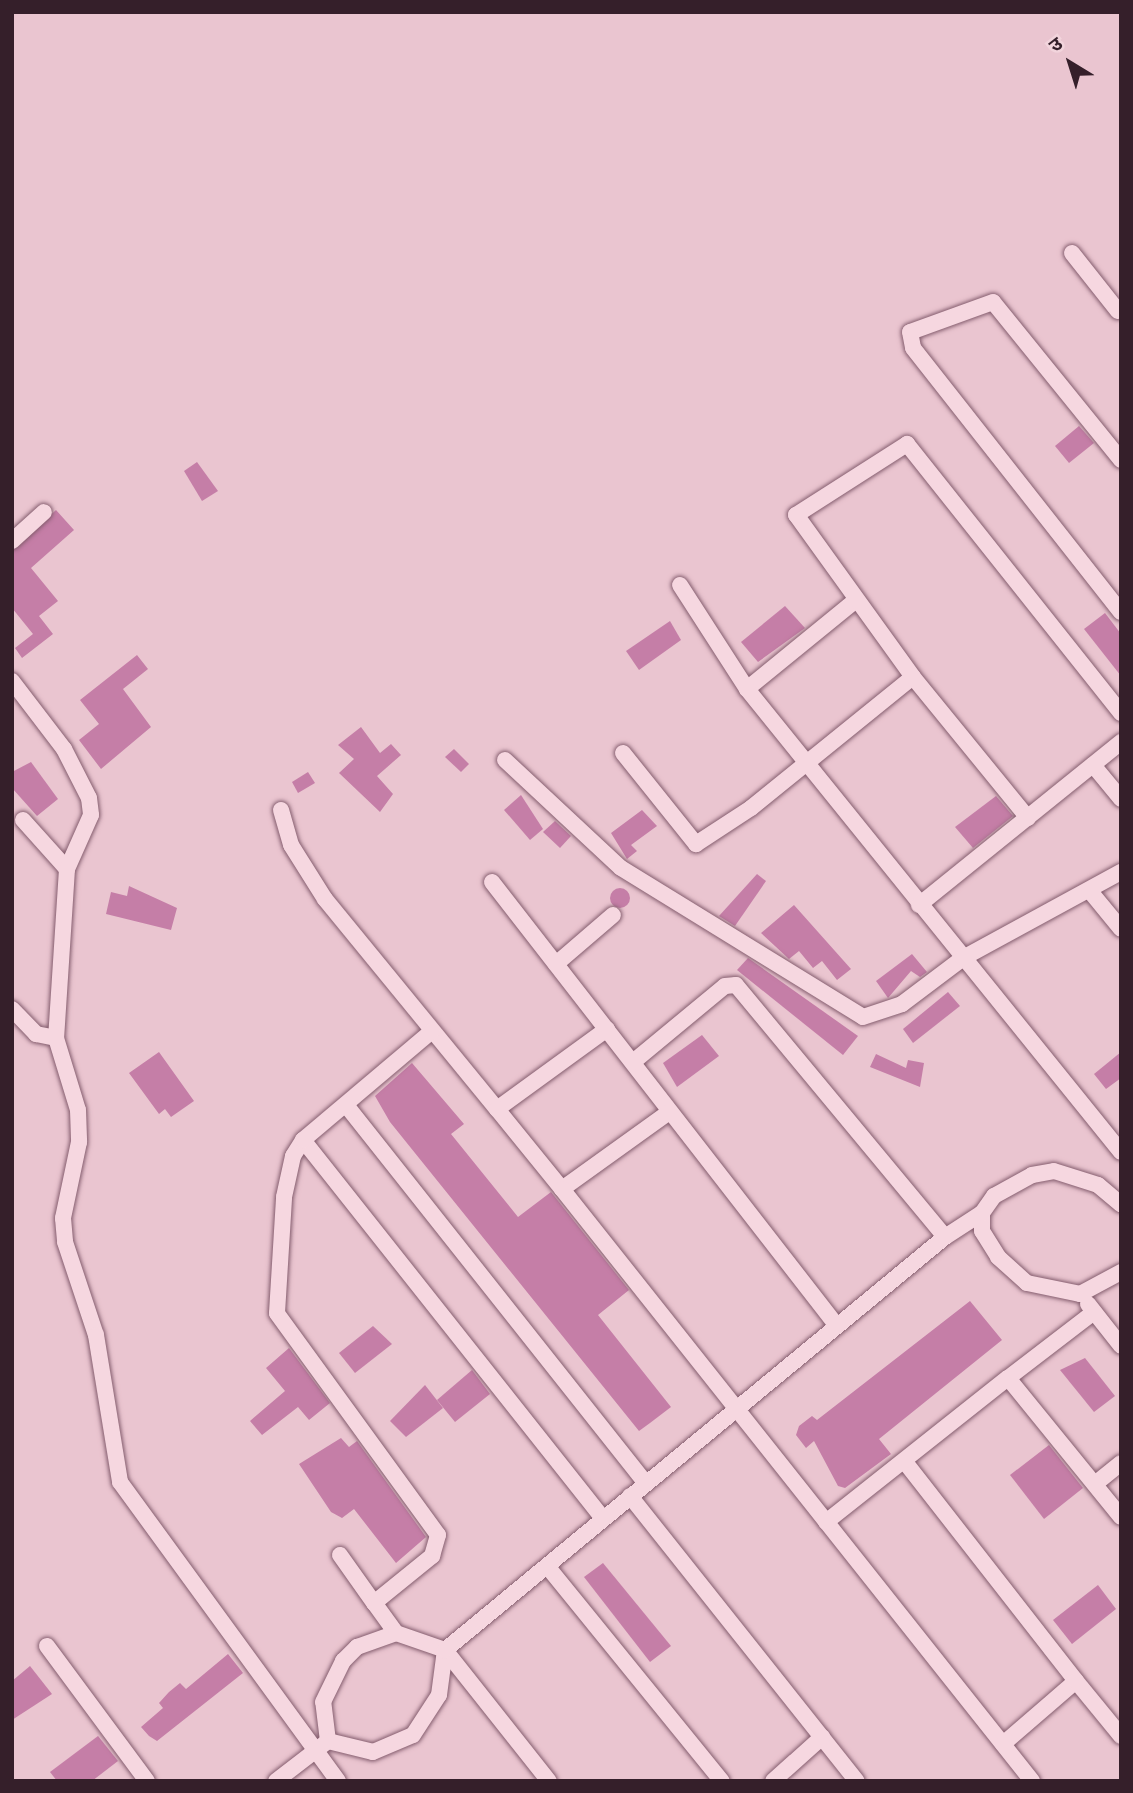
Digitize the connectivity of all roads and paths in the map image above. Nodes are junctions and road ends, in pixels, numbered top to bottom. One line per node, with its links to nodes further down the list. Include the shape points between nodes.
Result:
1 (1072, 253): 2 (street)
2 (1120, 312)
3 (1121, 460): 8 (street, via 993,302 910,332 913,348)
4 (44, 512): 5 (street)
5 (12, 541)
6 (680, 585): 11 (street)
7 (856, 600): 9 (street); 11 (street); 12 (street, via 796,516 902,443 915,450)
8 (1121, 612)
9 (913, 677): 16 (street); 20 (street)
10 (12, 681): 22 (street, via 64,749 89,798 91,815)
11 (747, 689): 16 (street)
12 (1121, 713)
13 (1121, 742): 17 (street)
14 (623, 753): 16 (street, via 696,844)
15 (505, 760): 29 (street, via 621,868 845,1010 863,1017 902,1004)
16 (807, 763): 26 (street)
17 (1093, 765): 18 (street); 20 (street)
18 (1121, 799)
19 (281, 810): 33 (street, via 291,845 325,899)
20 (1028, 818): 26 (street)
21 (23, 820): 22 (street)
22 (67, 869): 34 (street)
23 (1121, 872): 25 (street)
24 (492, 882): 30 (street)
25 (1089, 890): 28 (street); 29 (street)
26 (919, 905): 29 (street)
27 (613, 915): 30 (street)
28 (1121, 929)
29 (963, 958): 40 (street)
30 (556, 964): 32 (street)
31 (12, 1009): 34 (street, via 36,1034)
32 (607, 1028): 35 (street); 37 (street)
33 (432, 1031): 36 (street); 37 (street)
34 (56, 1038): 70 (street, via 78,1110 65,1242 96,1335 120,1482)
35 (633, 1062): 38 (street); 44 (street, via 725,986 736,985)
36 (346, 1104): 39 (street); 54 (street)
37 (497, 1109): 41 (street)
38 (669, 1112): 41 (street); 48 (street)
39 (303, 1140): 58 (street); 62 (street, via 284,1196 277,1313 438,1535 432,1556)
40 (1121, 1152)
41 (562, 1189): 51 (street)
42 (1121, 1204): 43 (street, via 1098,1185 1054,1171 1012,1184)
43 (982, 1213): 44 (street); 46 (street, via 982,1231 998,1257 1027,1283)
44 (945, 1237): 48 (street)
45 (1121, 1272): 46 (street)
46 (1080, 1294): 47 (street)
47 (1094, 1312): 49 (street); 50 (street)
48 (837, 1326): 51 (street)
49 (1121, 1346)
50 (1008, 1378): 52 (street); 55 (street)
51 (737, 1406): 54 (street); 59 (street)
52 (905, 1462): 59 (street); 66 (street)
53 (1121, 1464): 55 (street)
54 (646, 1483): 56 (street)
55 (1095, 1483): 57 (street)
56 (630, 1496): 58 (street); 68 (street)
57 (1121, 1517)
58 (603, 1519): 61 (street)
59 (826, 1521): 69 (street)
60 (341, 1555): 62 (street)
61 (547, 1566): 65 (street); 75 (street)
62 (374, 1604): 63 (street)
63 (396, 1633): 65 (street); 70 (street, via 357,1647 343,1661 324,1702)
64 (47, 1646): 71 (street)
65 (445, 1650): 70 (street, via 439,1695 413,1735 373,1752); 74 (street)
66 (1076, 1681): 67 (street); 69 (street)
67 (1121, 1736)
68 (822, 1737): 76 (street); 77 (street)
69 (1003, 1744): 78 (street)
70 (321, 1746): 72 (street); 73 (street)
71 (146, 1781)
72 (276, 1781)
73 (338, 1781)
74 (549, 1781)
75 (722, 1781)
76 (773, 1781)
77 (857, 1781)
78 (1032, 1781)

